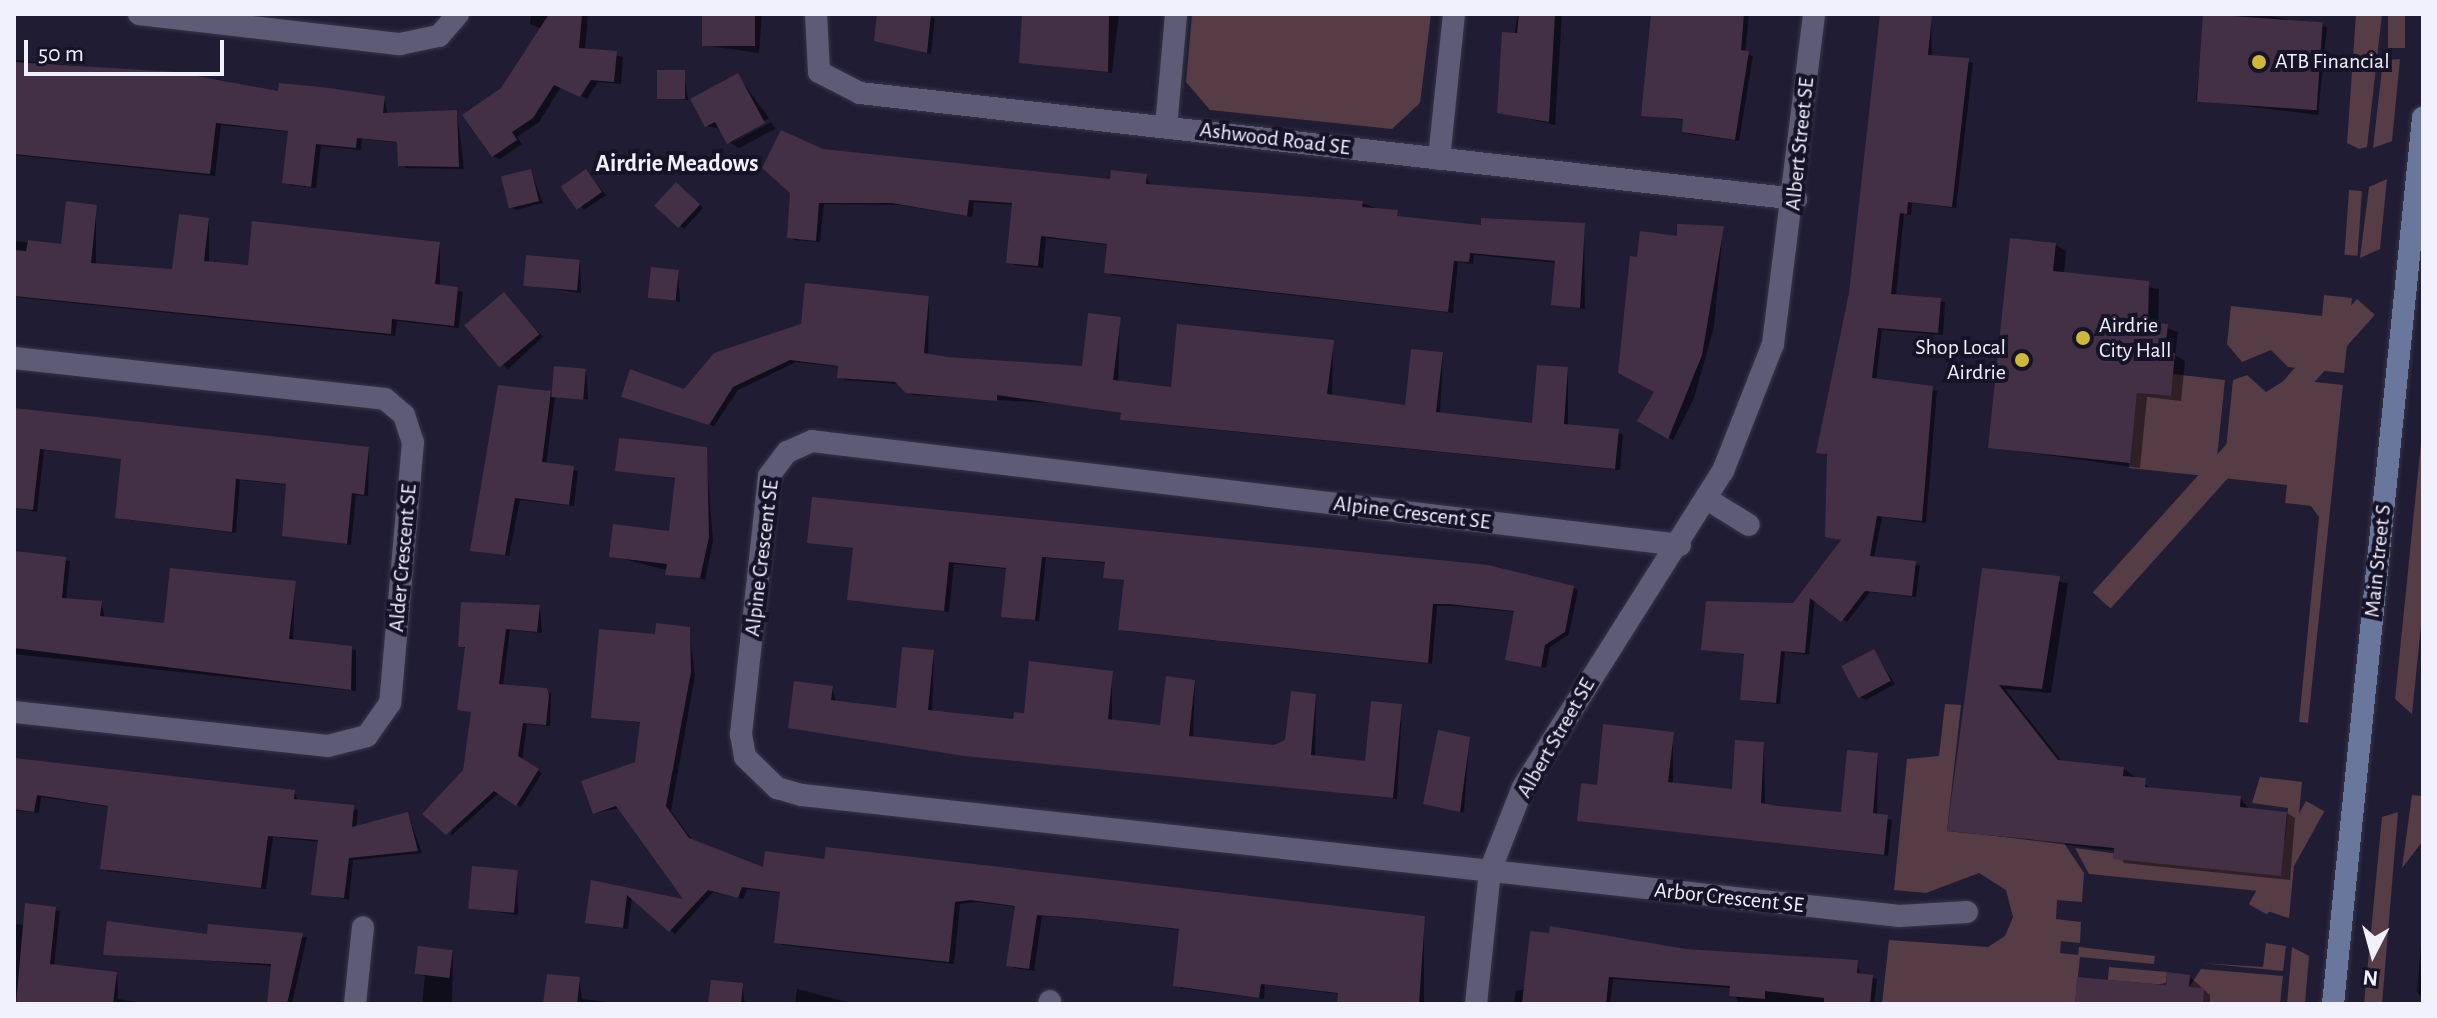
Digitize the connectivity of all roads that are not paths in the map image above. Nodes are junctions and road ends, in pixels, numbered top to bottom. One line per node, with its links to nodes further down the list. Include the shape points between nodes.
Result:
1 (139, 14): 2 (street, via 400,44 439,36)
2 (458, 14)
3 (816, 14): 8 (street, Ashwood Road SE, via 819,72 837,87)
4 (1176, 14): 8 (street)
5 (1454, 14): 9 (street)
6 (1814, 14): 10 (street, Albert Street SE)
7 (2423, 118): 21 (main road, Main Street S)
8 (1166, 127): 9 (street, Ashwood Road SE)
9 (1439, 159): 10 (street, Ashwood Road SE)
10 (1796, 199): 12 (street, Albert Street SE, via 1773,344)
11 (14, 358): 15 (street, Alder Crescent SE, via 385,399 404,415 413,442 390,703 367,736 328,746)
12 (1707, 499): 13 (street); 14 (street, Albert Street SE)
13 (1749, 525)
14 (1680, 545): 16 (street, Albert Street SE, via 1566,711 1523,787); 16 (street, Alpine Crescent SE, via 812,441 776,463 741,734 745,757 777,788)
15 (14, 712)
16 (1490, 871): 17 (street, Arbor Crescent SE, via 1899,916); 20 (street, Albert Street SE)
17 (1967, 912)
18 (363, 927): 19 (street)
19 (355, 1004)
20 (1476, 1004)
21 (2333, 1004)

